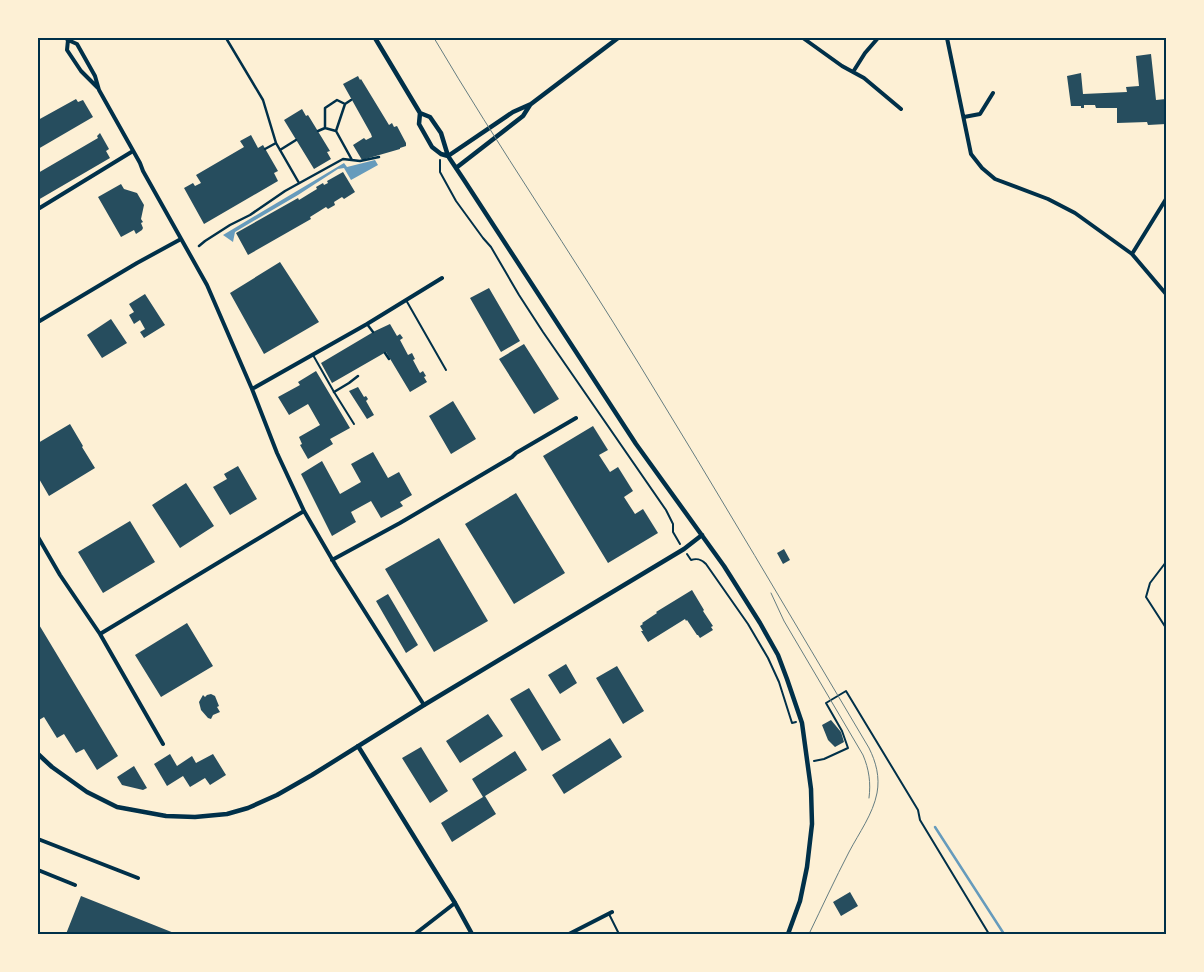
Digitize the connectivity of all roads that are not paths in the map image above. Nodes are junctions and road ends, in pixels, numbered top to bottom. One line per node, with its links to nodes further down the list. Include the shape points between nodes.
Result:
1 (226, 38): 21 (street, via 263,100)
2 (375, 38): 15 (street)
3 (618, 38): 13 (street)
4 (803, 38): 8 (street)
5 (878, 38): 8 (street)
6 (947, 38): 16 (street)
7 (67, 39): 9 (street, via 67,50); 9 (street, via 77,44)
8 (853, 72): 14 (street)
9 (99, 90): 24 (street)
10 (993, 93): 16 (street, via 980,114)
11 (351, 100): 12 (street)
12 (345, 104): 17 (street, via 338,100 325,108); 19 (street)
13 (531, 104): 25 (street, via 512,112); 28 (street, via 523,116)
14 (902, 108)
15 (420, 114): 25 (street, via 430,117 441,133); 25 (street, via 418,124 432,147)
16 (964, 117): 34 (street, via 971,154 995,180 1048,199 1075,213)
17 (325, 128): 18 (street); 19 (street)
18 (318, 131)
19 (336, 131): 27 (street)
20 (296, 140): 23 (street)
21 (276, 143): 22 (street); 23 (street)
22 (265, 149)
23 (280, 150): 29 (street)
24 (133, 151): 31 (street); 32 (street)
25 (448, 156): 28 (street)
26 (379, 157): 27 (street)
27 (352, 160): 29 (street, via 343,160)
28 (456, 168): 51 (street, via 636,444)
29 (299, 183): 33 (street)
30 (1166, 199): 34 (street)
31 (38, 208)
32 (182, 239): 38 (street); 46 (street, via 207,285)
33 (199, 246)
34 (1132, 254): 36 (street)
35 (442, 278): 37 (street)
36 (1166, 294)
37 (406, 300): 39 (street); 44 (lane)
38 (38, 322)
39 (368, 324): 40 (street); 42 (street)
40 (373, 332)
41 (385, 352): 43 (street)
42 (313, 354): 46 (street); 47 (lane)
43 (389, 359)
44 (446, 370)
45 (358, 376): 47 (street)
46 (252, 389): 50 (street, via 276,454)
47 (334, 392): 49 (lane)
48 (576, 418): 53 (street)
49 (354, 424)
50 (304, 511): 53 (street); 54 (street)
51 (702, 535): 55 (street, via 684,549); 69 (street, via 778,655 804,733 812,824 800,901)
52 (38, 537): 54 (street)
53 (332, 560): 55 (street)
54 (100, 634): 56 (street)
55 (424, 705): 57 (street)
56 (163, 744)
57 (358, 746): 58 (street, via 277,795 248,808 195,817 166,816 117,807 87,792); 63 (street)
58 (38, 754)
59 (38, 839): 61 (street)
60 (38, 870): 62 (street)
61 (138, 878)
62 (75, 885)
63 (455, 904): 65 (street); 66 (street)
64 (610, 913): 67 (street); 68 (lane)
65 (415, 934)
66 (472, 934)
67 (569, 934)
68 (619, 934)
69 (788, 934)

